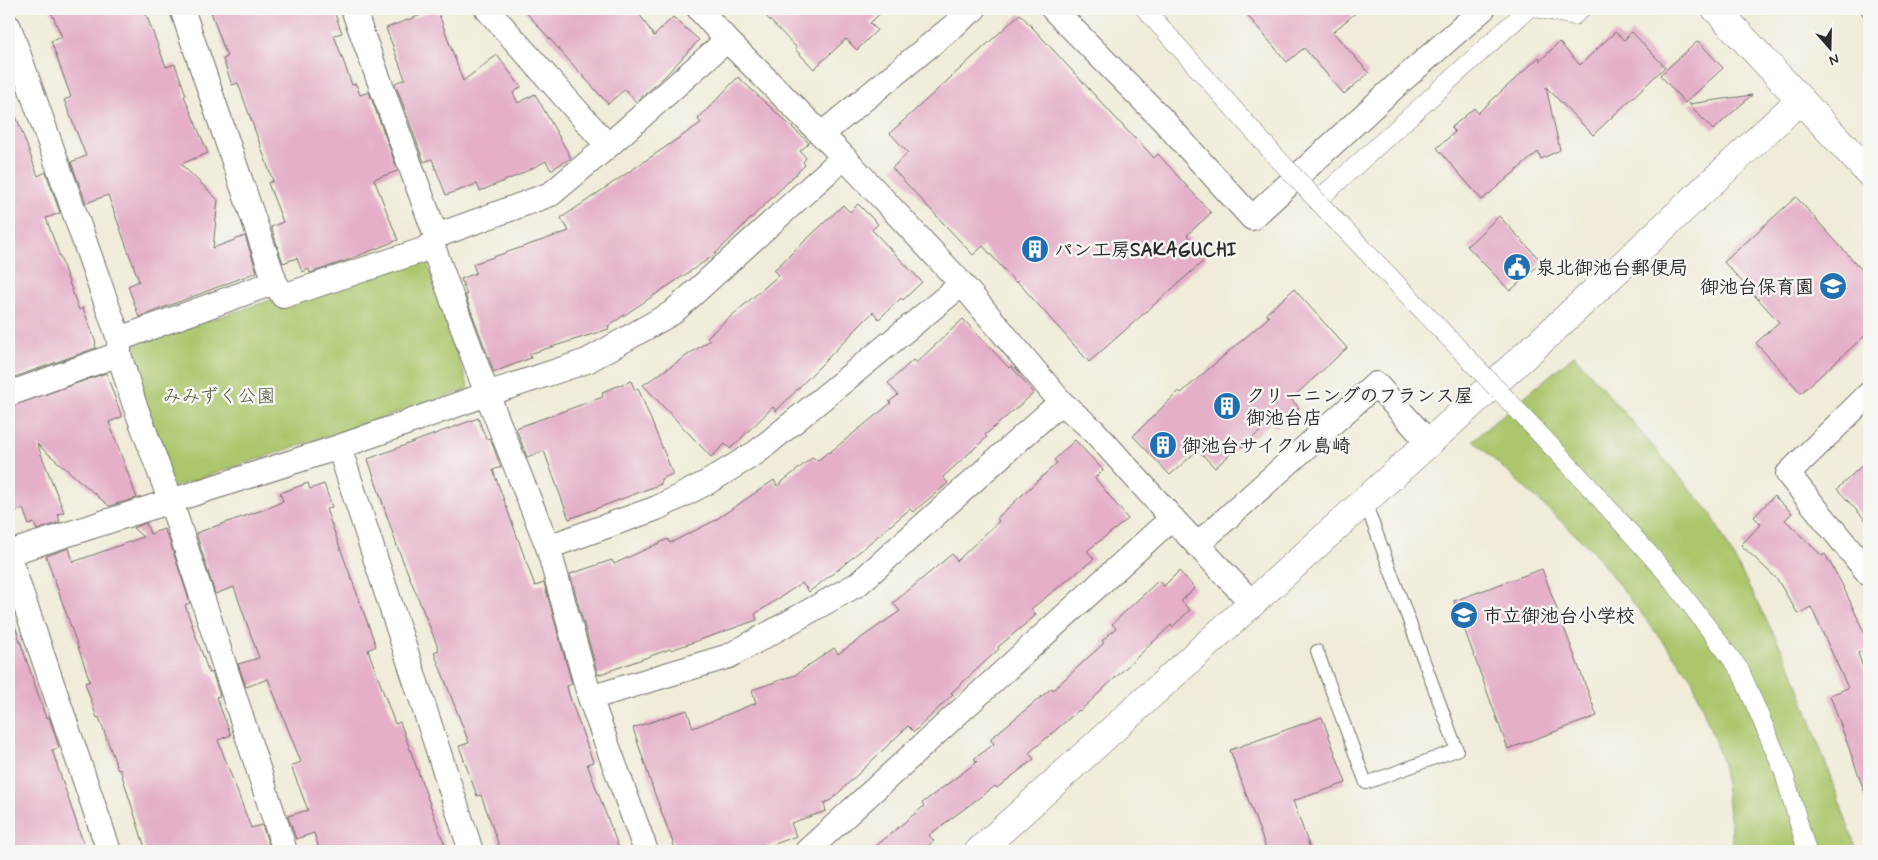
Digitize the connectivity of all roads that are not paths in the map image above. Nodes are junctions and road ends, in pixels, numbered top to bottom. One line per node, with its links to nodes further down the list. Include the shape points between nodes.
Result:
1 (182, 9): 24 (street)
2 (353, 9): 23 (street)
3 (487, 9): 19 (street)
4 (699, 9): 16 (street)
5 (974, 9): 18 (street)
6 (1053, 9): 8 (street, via 1161,118 1252,218)
7 (1145, 9): 22 (street, bridge)
8 (1483, 9)
9 (1528, 9): 22 (street)
10 (1540, 9): 11 (street, via 1574,16)
11 (1581, 9)
12 (1716, 9): 17 (street)
13 (1866, 9): 14 (lane)
14 (1869, 12)
15 (9, 26): 26 (street)
16 (727, 40): 18 (street); 19 (street)
17 (1800, 100): 21 (street); 31 (street)
18 (822, 134): 20 (street)
19 (608, 146): 23 (street, via 551,194)
20 (844, 157): 25 (street); 28 (street, via 672,313 586,361)
21 (1869, 173)
22 (1319, 203): 50 (street, bridge, via 1584,480 1668,575 1740,670 1784,770)
23 (434, 240): 24 (street, via 423,250 283,296); 28 (street)
24 (275, 282): 26 (street)
25 (962, 284): 30 (street); 37 (street, via 757,452 657,508)
26 (119, 346): 27 (street); 33 (street, via 134,404)
27 (9, 394)
28 (487, 394): 32 (street); 37 (street)
29 (1869, 394): 40 (street, via 1788,474)
30 (1061, 402): 35 (street, via 1094,431); 43 (street, via 858,584 729,656)
31 (1430, 443): 34 (street); 36 (street, via 1376,384)
32 (339, 447): 33 (street); 46 (street)
33 (171, 502): 38 (street); 45 (street)
34 (1365, 502): 41 (street); 42 (lane, via 1457,750 1366,783)
35 (1172, 518): 36 (street); 48 (street)
36 (1197, 544): 41 (street)
37 (548, 547): 43 (street)
38 (9, 553)
39 (9, 557): 44 (street)
40 (1869, 574)
41 (1253, 604): 49 (street)
42 (1317, 651)
43 (590, 698): 47 (street)
44 (110, 851)
45 (285, 851)
46 (471, 851)
47 (646, 851)
48 (807, 851)
49 (978, 851)
50 (1807, 851)

